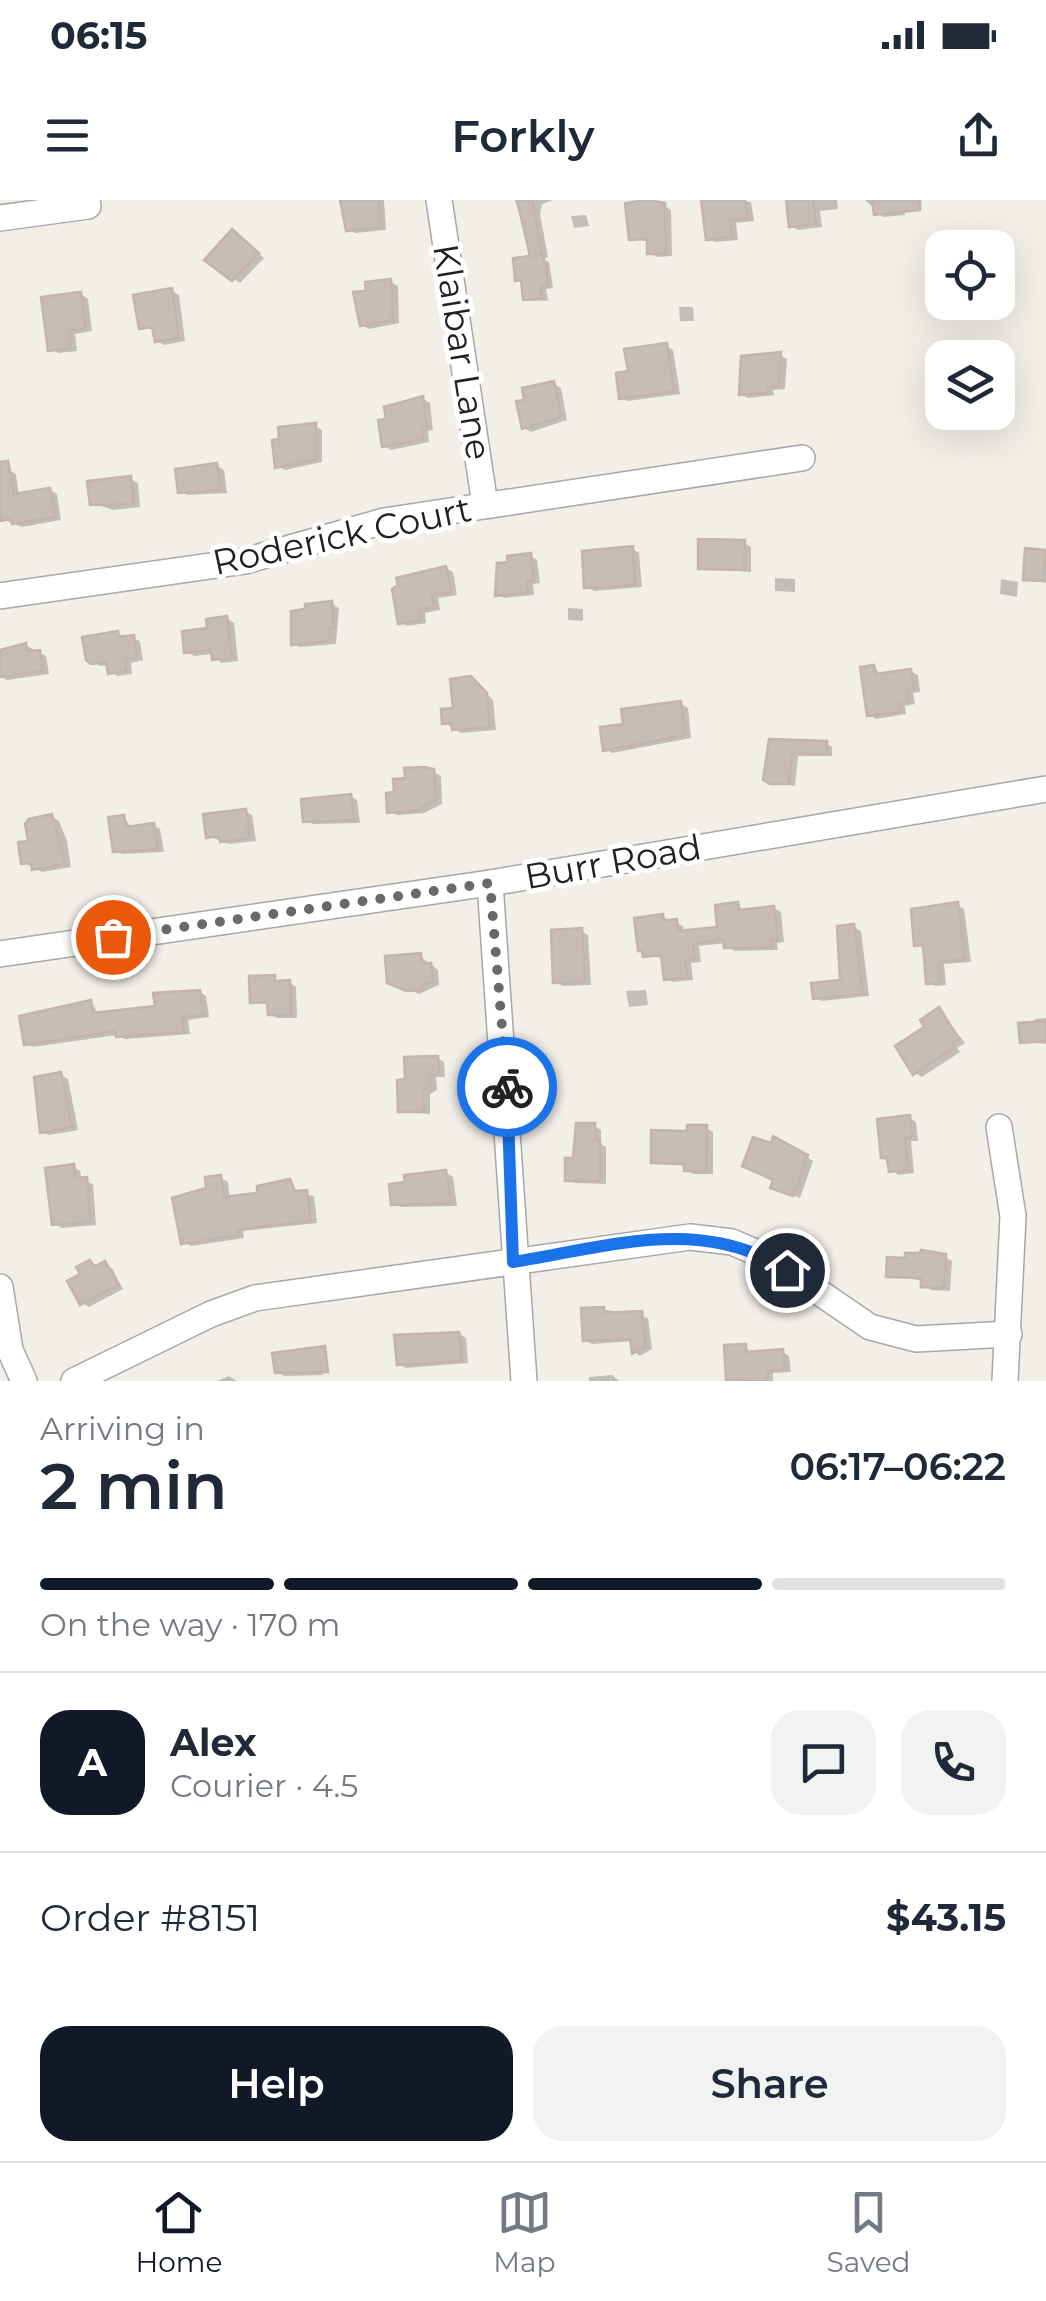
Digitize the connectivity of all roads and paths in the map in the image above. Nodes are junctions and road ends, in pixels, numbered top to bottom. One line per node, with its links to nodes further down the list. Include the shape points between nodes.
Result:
1 (87, 200): 3 (street, via 88,206)
2 (439, 200): 5 (street, Klaibar Lane)
3 (0, 218)
4 (802, 458): 5 (street, Roderick Court)
5 (485, 504): 6 (street, Roderick Court, via 354,527 245,561)
6 (0, 596)
7 (1046, 789): 8 (street, Burr Road)
8 (490, 883): 9 (street, Burr Road); 11 (street, via 509,1104)
9 (0, 954)
10 (999, 1127): 13 (street, via 1013,1216)
11 (513, 1262): 13 (street, via 690,1237 732,1242 769,1258 870,1327 916,1339); 15 (street, via 255,1298); 16 (street)
12 (0, 1287): 14 (street, via 10,1350)
13 (1009, 1334): 17 (street)
14 (24, 1381)
15 (74, 1381)
16 (524, 1381)
17 (1005, 1381)

